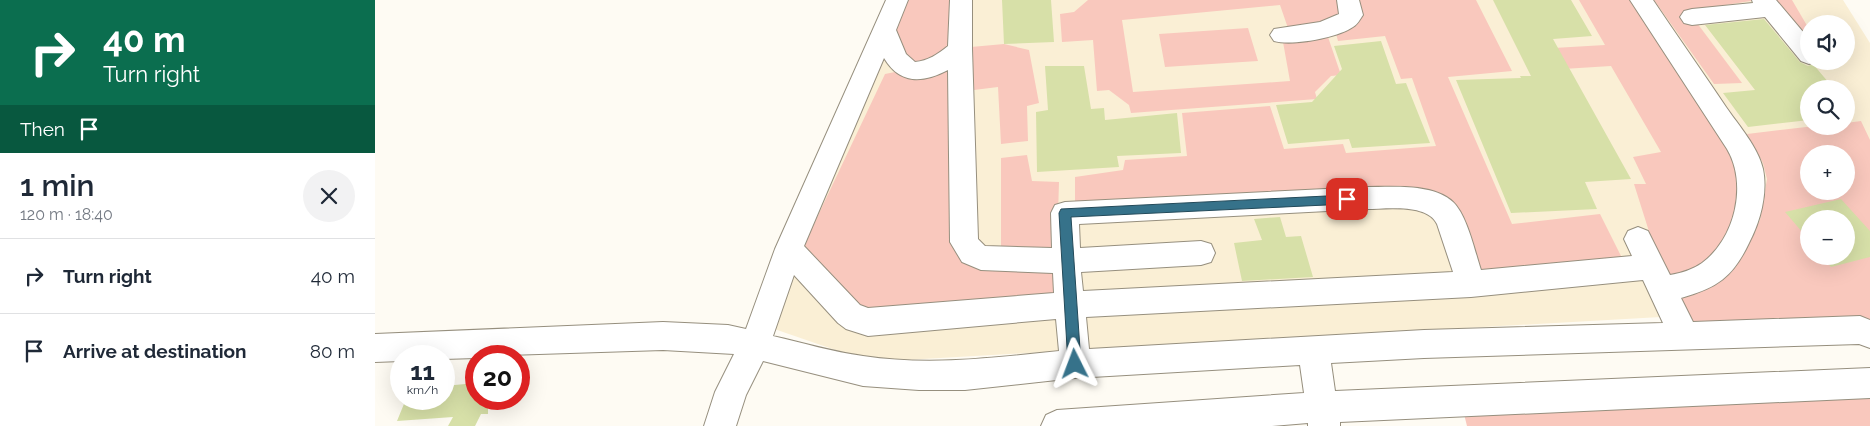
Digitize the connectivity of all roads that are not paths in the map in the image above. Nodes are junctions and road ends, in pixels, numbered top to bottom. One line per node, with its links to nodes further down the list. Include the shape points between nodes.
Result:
1 (897, 0): 7 (street)
2 (961, 0): 10 (street)
3 (1348, 0): 8 (street, via 1351,15 1346,22)
4 (1641, 0): 15 (street, via 1736,142 1750,173 1750,192 1741,229 1727,258 1700,280)
5 (1766, 4): 6 (street); 9 (street)
6 (1692, 17)
7 (885, 32): 10 (street, via 900,63 911,70 935,67); 12 (street)
8 (1282, 35)
9 (1800, 44)
10 (960, 49): 14 (street, via 964,242 972,253 981,258)
11 (1638, 239): 15 (street)
12 (789, 249): 17 (street, via 843,308 861,321); 20 (street)
13 (1201, 253): 14 (street)
14 (1066, 261): 16 (street, via 1065,203 1415,200 1429,202 1445,212); 17 (street)
15 (1657, 279): 16 (street); 19 (street)
16 (1471, 284): 17 (street)
17 (1071, 305): 23 (street)
18 (1870, 334): 19 (street, via 1860,330)
19 (1684, 335): 22 (street, via 1424,344)
20 (755, 345): 21 (street, via 707,337 663,336); 23 (street, via 863,371 919,375); 26 (street, via 731,392)
21 (375, 348)
22 (1314, 352): 23 (street); 25 (street)
23 (1075, 364)
24 (1870, 383): 25 (street)
25 (1323, 417): 27 (street)
26 (720, 426)
27 (1057, 426)

